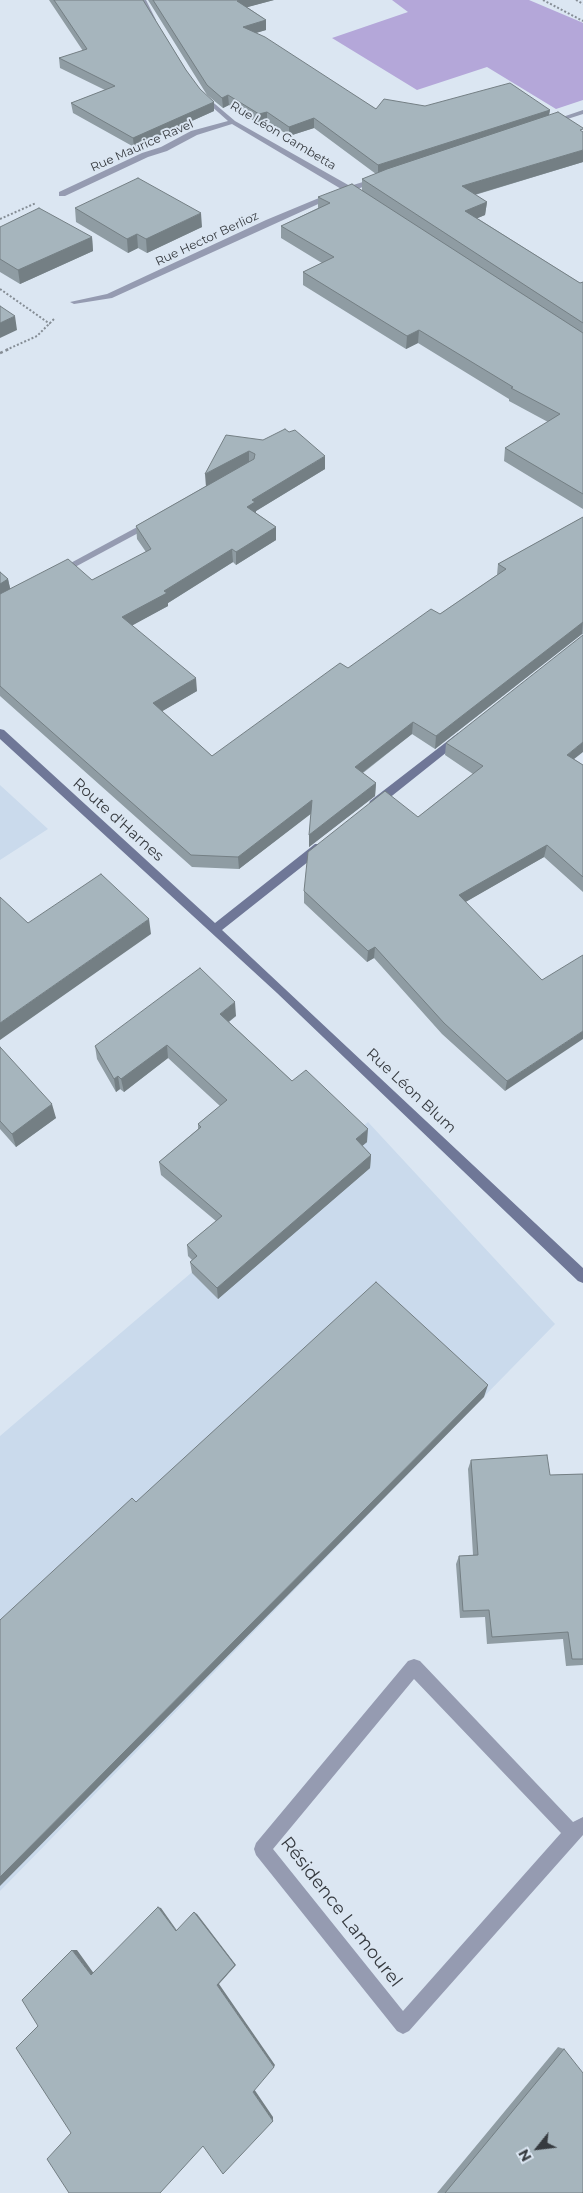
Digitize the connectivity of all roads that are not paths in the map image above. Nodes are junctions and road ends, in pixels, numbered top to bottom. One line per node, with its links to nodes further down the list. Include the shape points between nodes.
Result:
1 (143, 0): 2 (street)
2 (157, 24)
3 (199, 91): 5 (street, Rue Léon Gambetta)
4 (583, 112): 6 (street)
5 (233, 122): 8 (street, Rue Léon Gambetta); 9 (street, Rue Maurice Ravel, via 194,134)
6 (546, 124)
7 (386, 177): 8 (street, Rue Hector Berlioz)
8 (349, 189): 10 (street, Rue Léon Gambetta); 11 (street, Rue Hector Berlioz, via 109,296)
9 (62, 194)
10 (364, 200)
11 (74, 302)
12 (164, 516): 13 (street)
13 (52, 576)
14 (466, 731): 16 (street)
15 (0, 733): 18 (street, Route d'Harnes)
16 (365, 812)
17 (326, 842): 18 (street)
18 (215, 930): 19 (street, Rue Léon Blum)
19 (583, 1278)
20 (578, 1829): 20 (street, Résidence Lamourel, via 403,2024 262,1849 414,1667)

